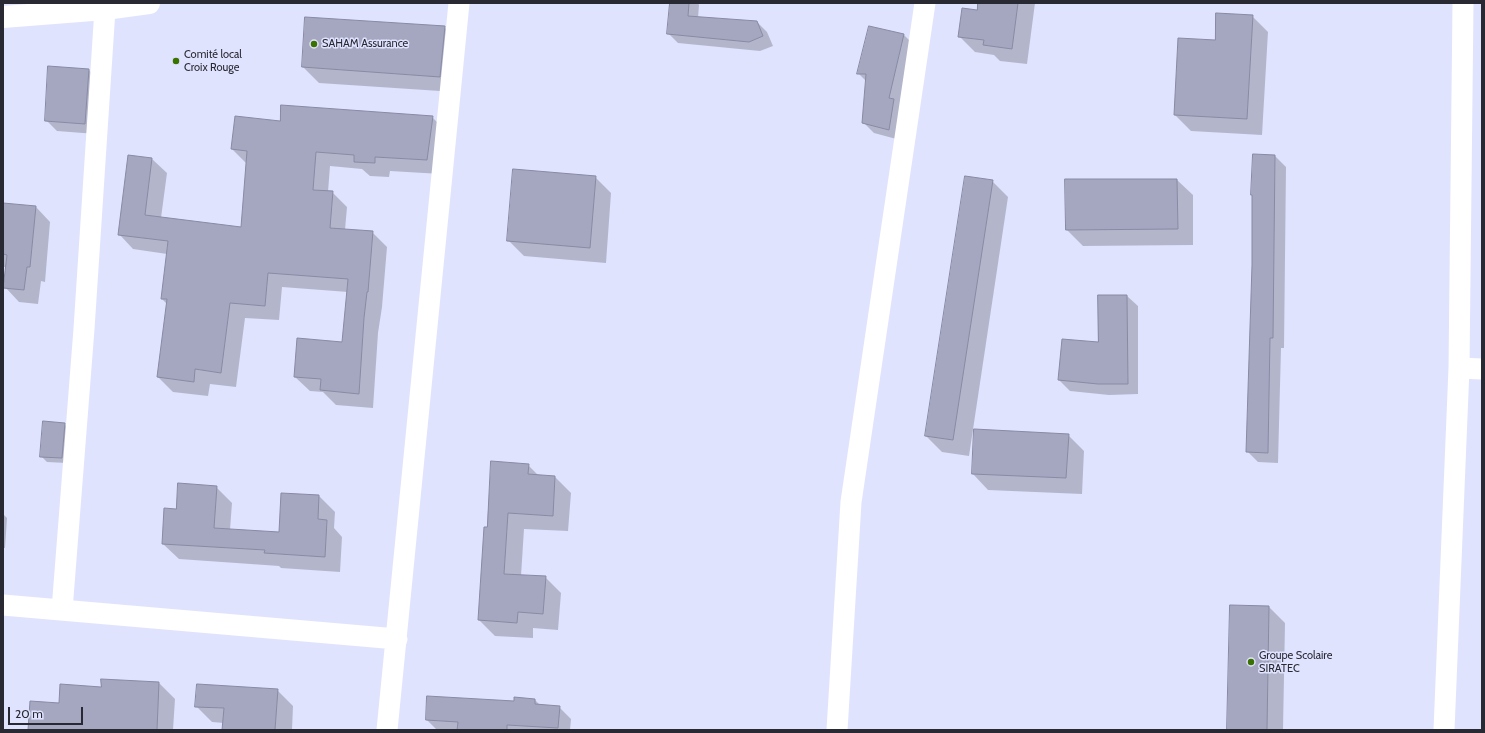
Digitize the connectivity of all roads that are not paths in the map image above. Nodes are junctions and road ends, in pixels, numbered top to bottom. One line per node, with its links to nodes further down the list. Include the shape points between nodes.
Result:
1 (149, 3): 5 (main road)
2 (459, 3): 11 (street)
3 (925, 3): 13 (street, via 851,502)
4 (1463, 3): 7 (street)
5 (105, 9): 6 (main road); 10 (street)
6 (3, 18)
7 (1459, 368): 8 (street); 14 (street)
8 (1482, 369)
9 (3, 606): 10 (street)
10 (62, 610): 11 (street)
11 (397, 639): 12 (street)
12 (387, 730)
13 (837, 730)
14 (1444, 730)

